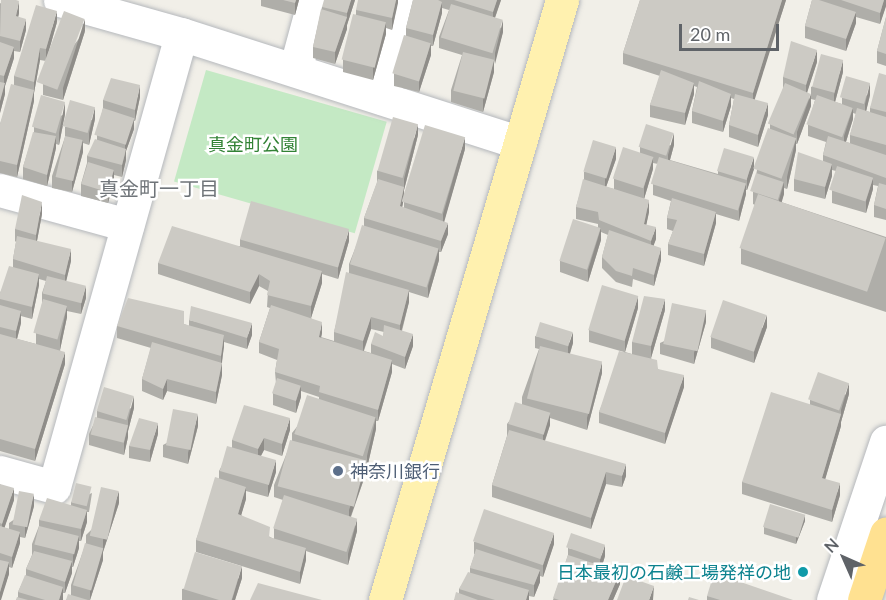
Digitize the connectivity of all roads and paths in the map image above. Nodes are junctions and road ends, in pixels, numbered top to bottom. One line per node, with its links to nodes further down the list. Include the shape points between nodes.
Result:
1 (60, 0): 5 (street)
2 (314, 0): 6 (street)
3 (409, 0): 7 (street)
4 (562, 0): 8 (main road)
5 (165, 20): 6 (street); 10 (street)
6 (295, 70): 7 (street)
7 (382, 98): 8 (street)
8 (520, 143): 14 (main road)
9 (0, 190): 10 (street)
10 (127, 225): 12 (street, via 54,487)
11 (886, 442): 15 (street)
12 (0, 472)
13 (886, 534): 16 (highway)
14 (385, 600)
15 (832, 600)
16 (864, 600)

